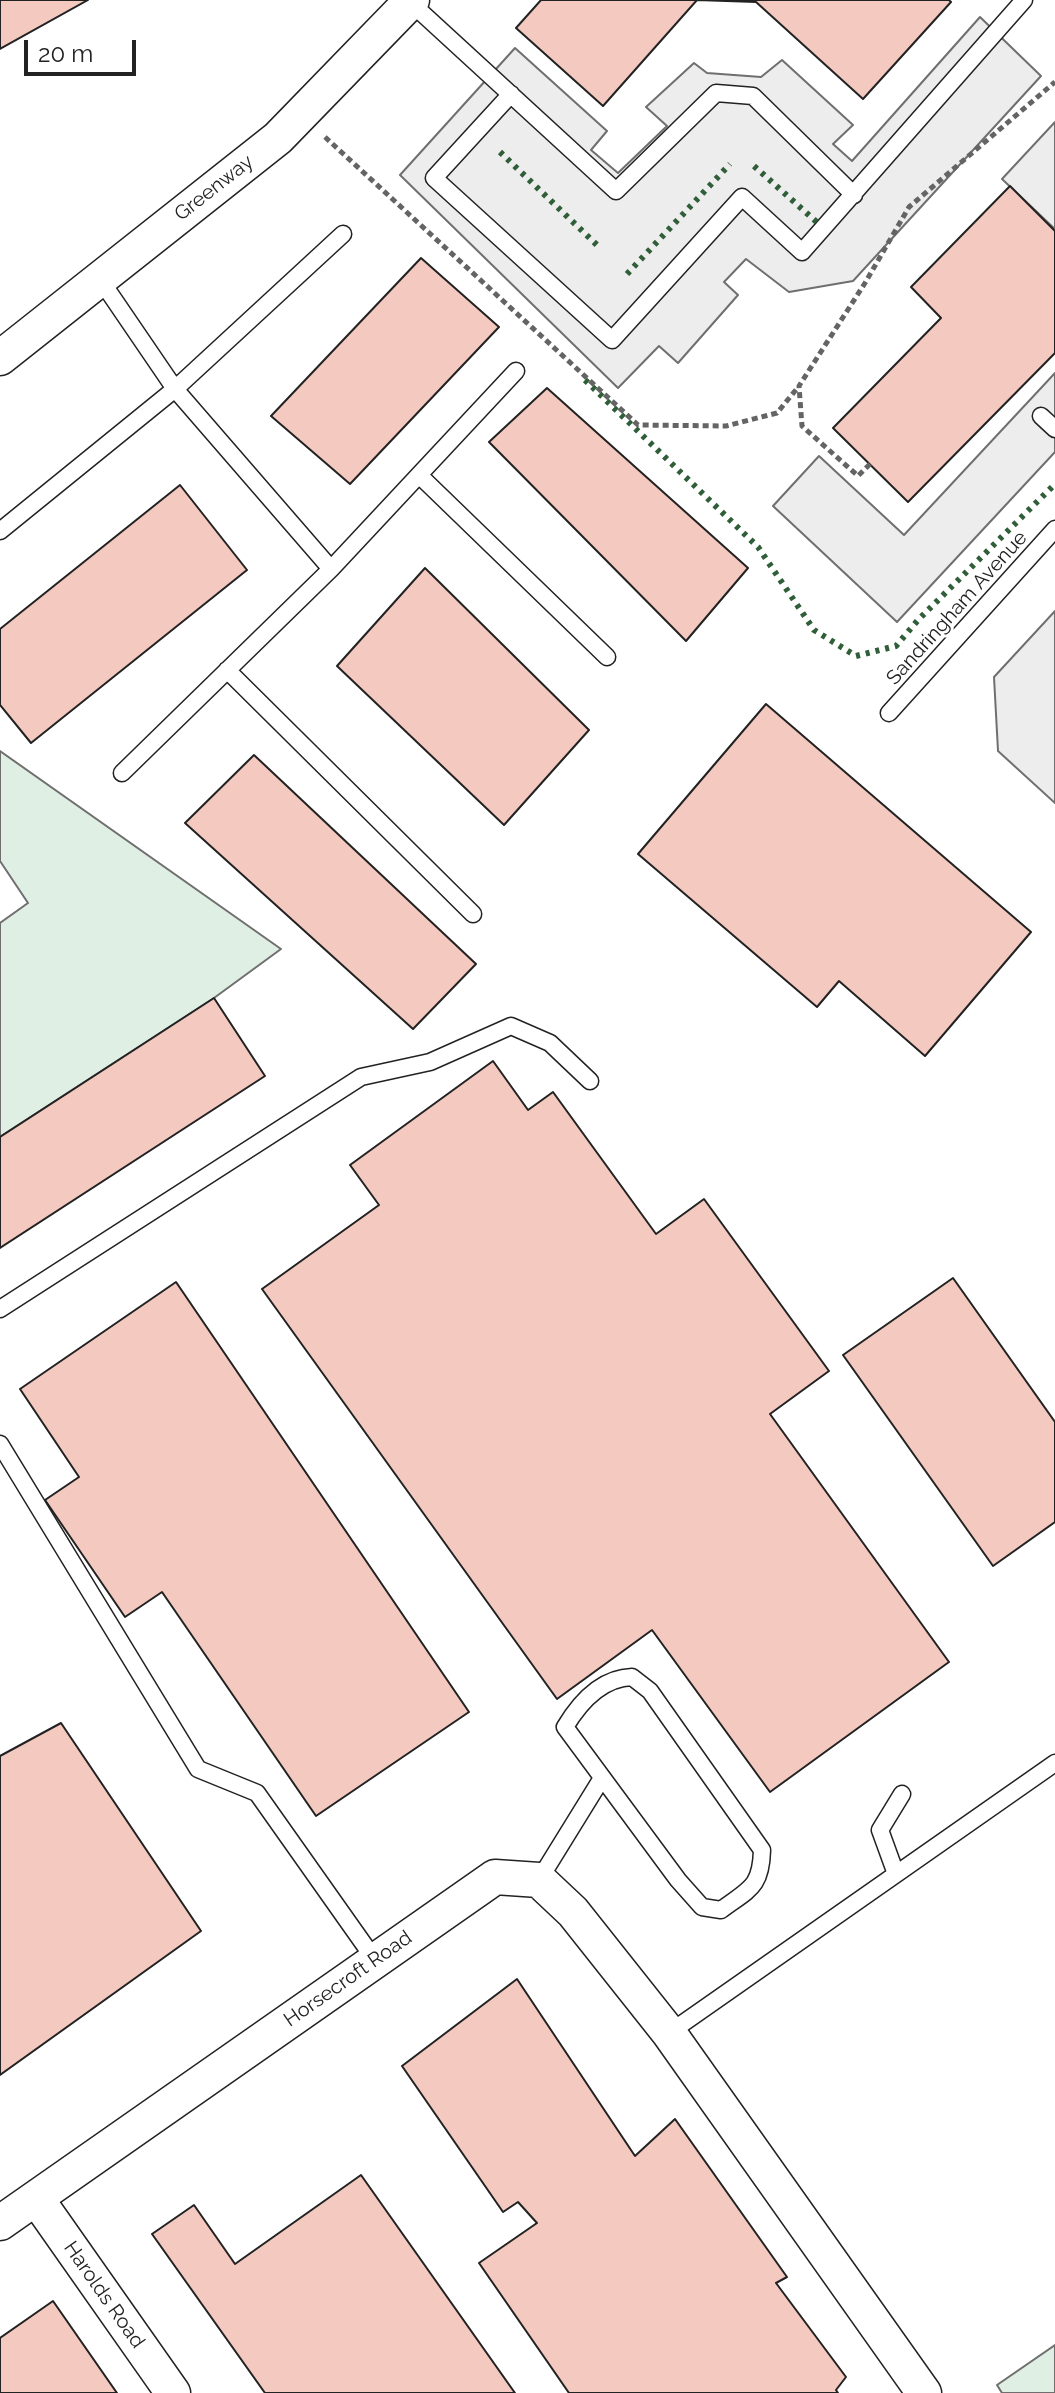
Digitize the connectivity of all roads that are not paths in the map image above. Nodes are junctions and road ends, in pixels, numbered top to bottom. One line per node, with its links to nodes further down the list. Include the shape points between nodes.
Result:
1 (1024, 0): 4 (lane)
2 (411, 1): 3 (lane); 6 (street, Greenway, via 278,138)
3 (511, 94): 4 (lane, via 616,191 716,93 753,96); 4 (lane, via 434,178 612,340 742,197 802,252)
4 (854, 195)
5 (343, 234): 9 (lane)
6 (100, 279): 7 (street, Greenway); 9 (lane)
7 (0, 358)
8 (516, 371): 12 (lane)
9 (175, 389): 14 (lane); 15 (lane)
10 (1041, 416): 11 (lane)
11 (1055, 429)
12 (419, 475): 15 (lane); 16 (lane)
13 (1055, 529): 18 (lane, Sandringham Avenue)
14 (0, 531)
15 (331, 569): 17 (lane)
16 (607, 657)
17 (227, 670): 19 (lane); 20 (lane)
18 (889, 713)
19 (122, 773)
20 (473, 914)
21 (590, 1081): 22 (lane, via 550,1043 511,1026 430,1062 361,1077)
22 (0, 1309)
23 (0, 1444): 29 (lane, via 198,1769 257,1793)
24 (1055, 1763): 27 (lane)
25 (602, 1778): 25 (lane, via 565,1727 577,1706 614,1678 632,1677 650,1691 762,1850 756,1884 721,1910 702,1907); 28 (lane)
26 (902, 1794): 27 (lane, via 880,1830)
27 (896, 1874): 30 (lane)
28 (539, 1880): 29 (street, Horsecroft Road, via 495,1877); 30 (street, via 573,1912)
29 (375, 1960): 31 (street, Horsecroft Road)
30 (669, 2033): 34 (street)
31 (36, 2198): 32 (street, Horsecroft Road); 33 (street, Harolds Road)
32 (0, 2223)
33 (173, 2393)
34 (924, 2393)

